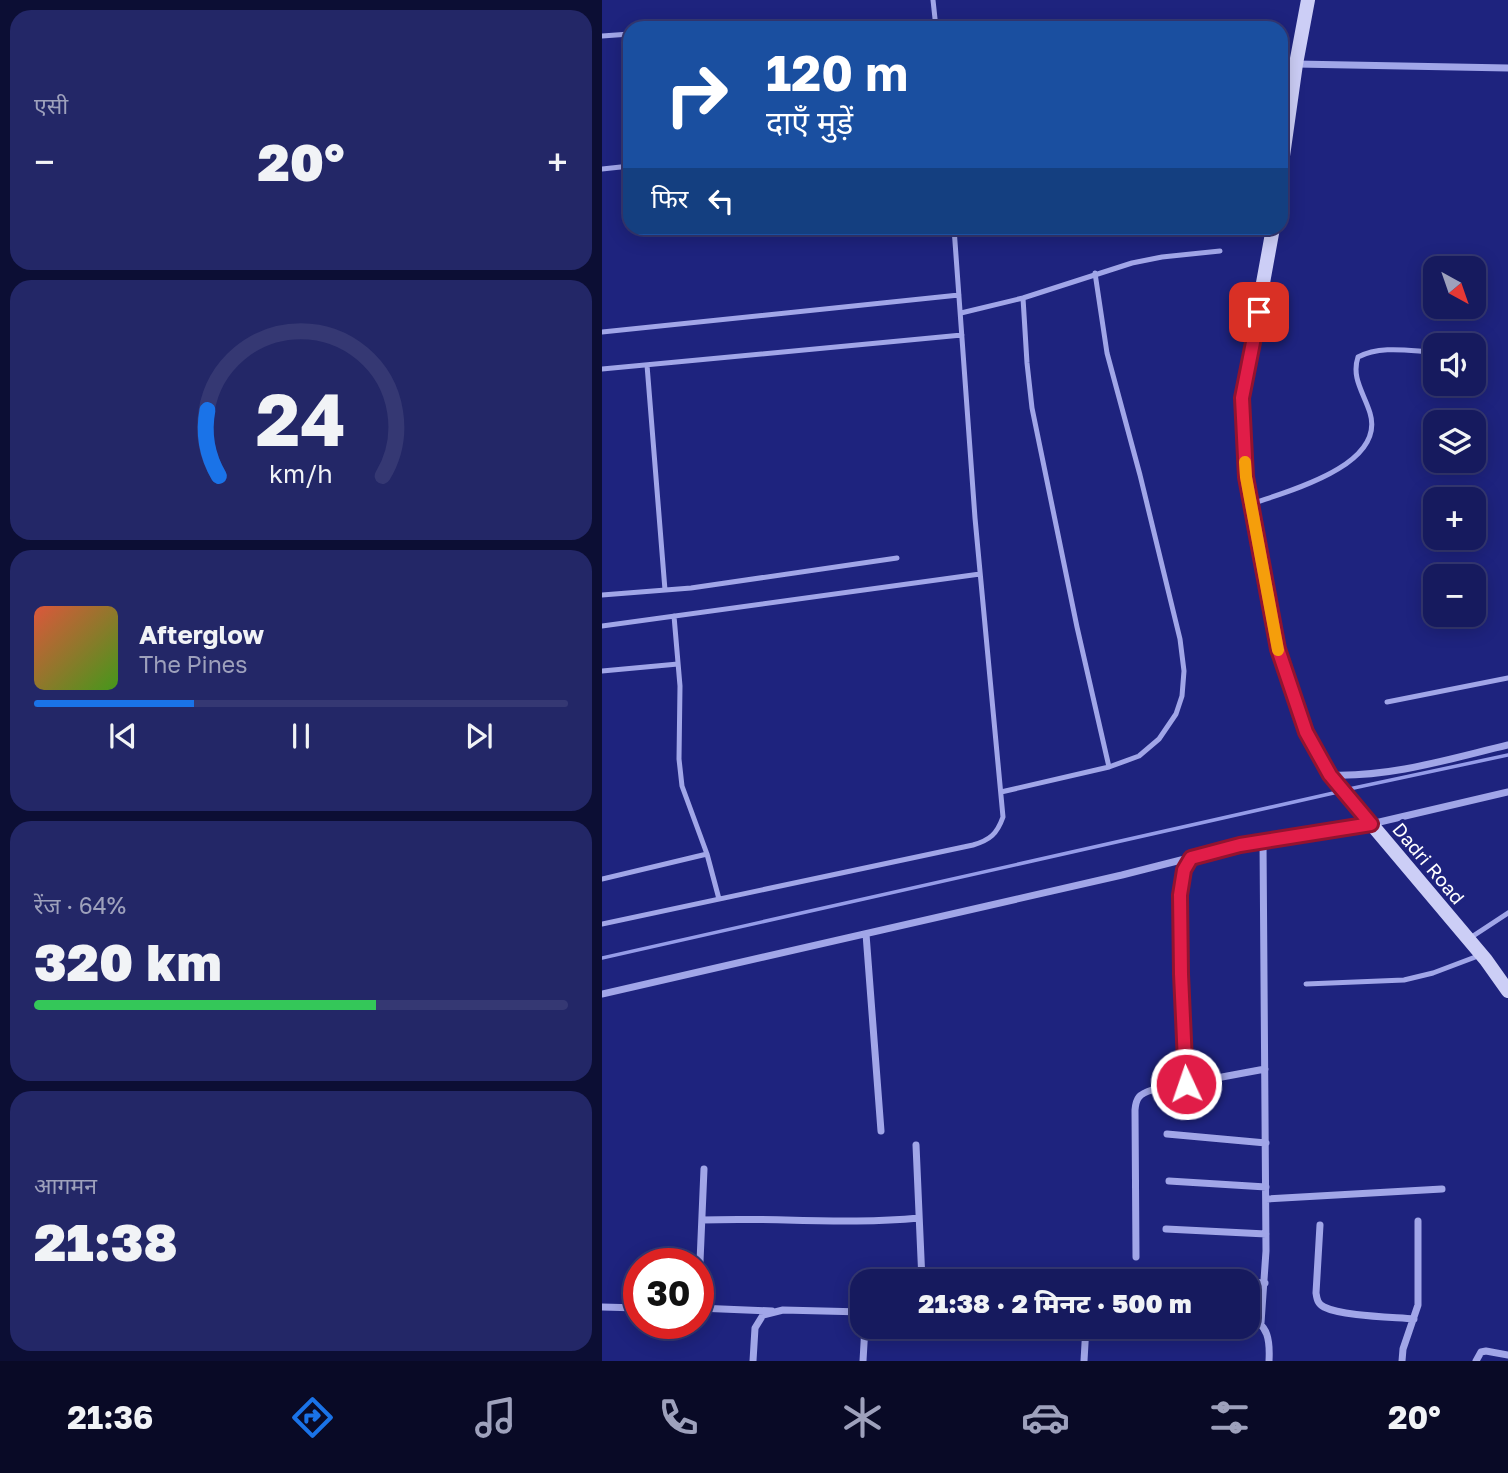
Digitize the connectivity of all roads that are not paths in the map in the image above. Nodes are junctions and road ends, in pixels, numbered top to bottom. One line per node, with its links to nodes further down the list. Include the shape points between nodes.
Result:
1 (933, 0): 3 (lane)
2 (1308, 0): 6 (main road)
3 (935, 21)
4 (623, 34): 5 (lane)
5 (602, 36)
6 (1296, 64): 7 (street); 8 (main road)
7 (1508, 68)
8 (1288, 121)
9 (623, 167): 10 (lane)
10 (602, 169)
11 (955, 235): 15 (lane)
12 (1272, 235): 23 (main road, Dadri Road, via 1242,398)
13 (1220, 251): 14 (lane, via 1162,257)
14 (1095, 274): 16 (lane); 35 (lane, via 1107,353 1167,583 1184,671 1176,714 1159,739 1139,756)
15 (959, 295): 17 (lane); 18 (lane)
16 (1023, 298): 17 (lane); 35 (lane, via 1032,408)
17 (961, 313): 19 (lane)
18 (602, 332)
19 (962, 335): 21 (lane); 25 (lane)
20 (1423, 351): 23 (lane, via 1382,349 1358,357 1356,380 1373,430 1367,443 1318,481)
21 (648, 365): 22 (lane); 26 (lane)
22 (602, 369)
23 (1251, 504): 36 (main road, Dadri Road, via 1278,649 1306,732)
24 (897, 558): 26 (lane)
25 (980, 574): 28 (lane); 37 (lane)
26 (665, 590): 27 (lane)
27 (602, 595)
28 (674, 616): 29 (lane); 30 (lane)
29 (602, 626)
30 (678, 664): 31 (lane); 41 (lane, via 682,786)
31 (602, 671)
32 (1508, 678): 33 (lane)
33 (1387, 702)
34 (1508, 745): 36 (street, via 1386,774)
35 (1109, 767): 37 (lane)
36 (1330, 775): 39 (main road, Dadri Road)
37 (1001, 792): 44 (lane, via 1003,817 989,841)
38 (1508, 792): 39 (street)
39 (1369, 821): 40 (street); 48 (main road, Dadri Road)
40 (1264, 841): 42 (street); 54 (street)
41 (707, 854): 43 (lane); 44 (lane)
42 (1191, 858): 47 (street); 55 (street, via 1180,895)
43 (602, 879)
44 (719, 899): 46 (lane)
45 (1508, 913): 48 (lane)
46 (602, 924)
47 (866, 934): 53 (street); 56 (street)
48 (1468, 939): 49 (main road, Dadri Road)
49 (1484, 958): 50 (main road); 51 (lane, via 1404,980); 52 (main road, Dadri Road)
50 (1508, 974)
51 (1307, 984)
52 (1508, 990)
53 (602, 994)
54 (1265, 1069): 55 (street); 58 (street)
55 (1186, 1084): 71 (street, via 1144,1092 1136,1100)
56 (881, 1131)
57 (1167, 1134): 58 (street)
58 (1265, 1143): 62 (street)
59 (916, 1145): 65 (street)
60 (704, 1169): 66 (street)
61 (1169, 1181): 62 (street)
62 (1266, 1187): 64 (street)
63 (1442, 1189): 64 (street)
64 (1266, 1199): 70 (street)
65 (919, 1218): 66 (street); 72 (street)
66 (702, 1220): 77 (street, via 698,1308)
67 (1418, 1221): 79 (street)
68 (1320, 1225): 79 (street, via 1318,1302 1335,1311)
69 (1166, 1229): 70 (street)
70 (1266, 1234): 74 (street)
71 (1136, 1257)
72 (921, 1269)
73 (1260, 1283): 74 (street)
74 (1265, 1283): 80 (street)
75 (602, 1307): 76 (street)
76 (623, 1308)
77 (772, 1311): 78 (street); 84 (street, via 757,1321)
78 (850, 1312)
79 (1414, 1319): 88 (street)
80 (1261, 1323): 87 (street, via 1268,1339)
81 (864, 1339): 85 (street)
82 (1085, 1339): 86 (street)
83 (1508, 1355): 89 (street, via 1486,1351)
84 (753, 1361)
85 (863, 1361)
86 (1084, 1361)
87 (1269, 1361)
88 (1402, 1361)
89 (1476, 1361)

